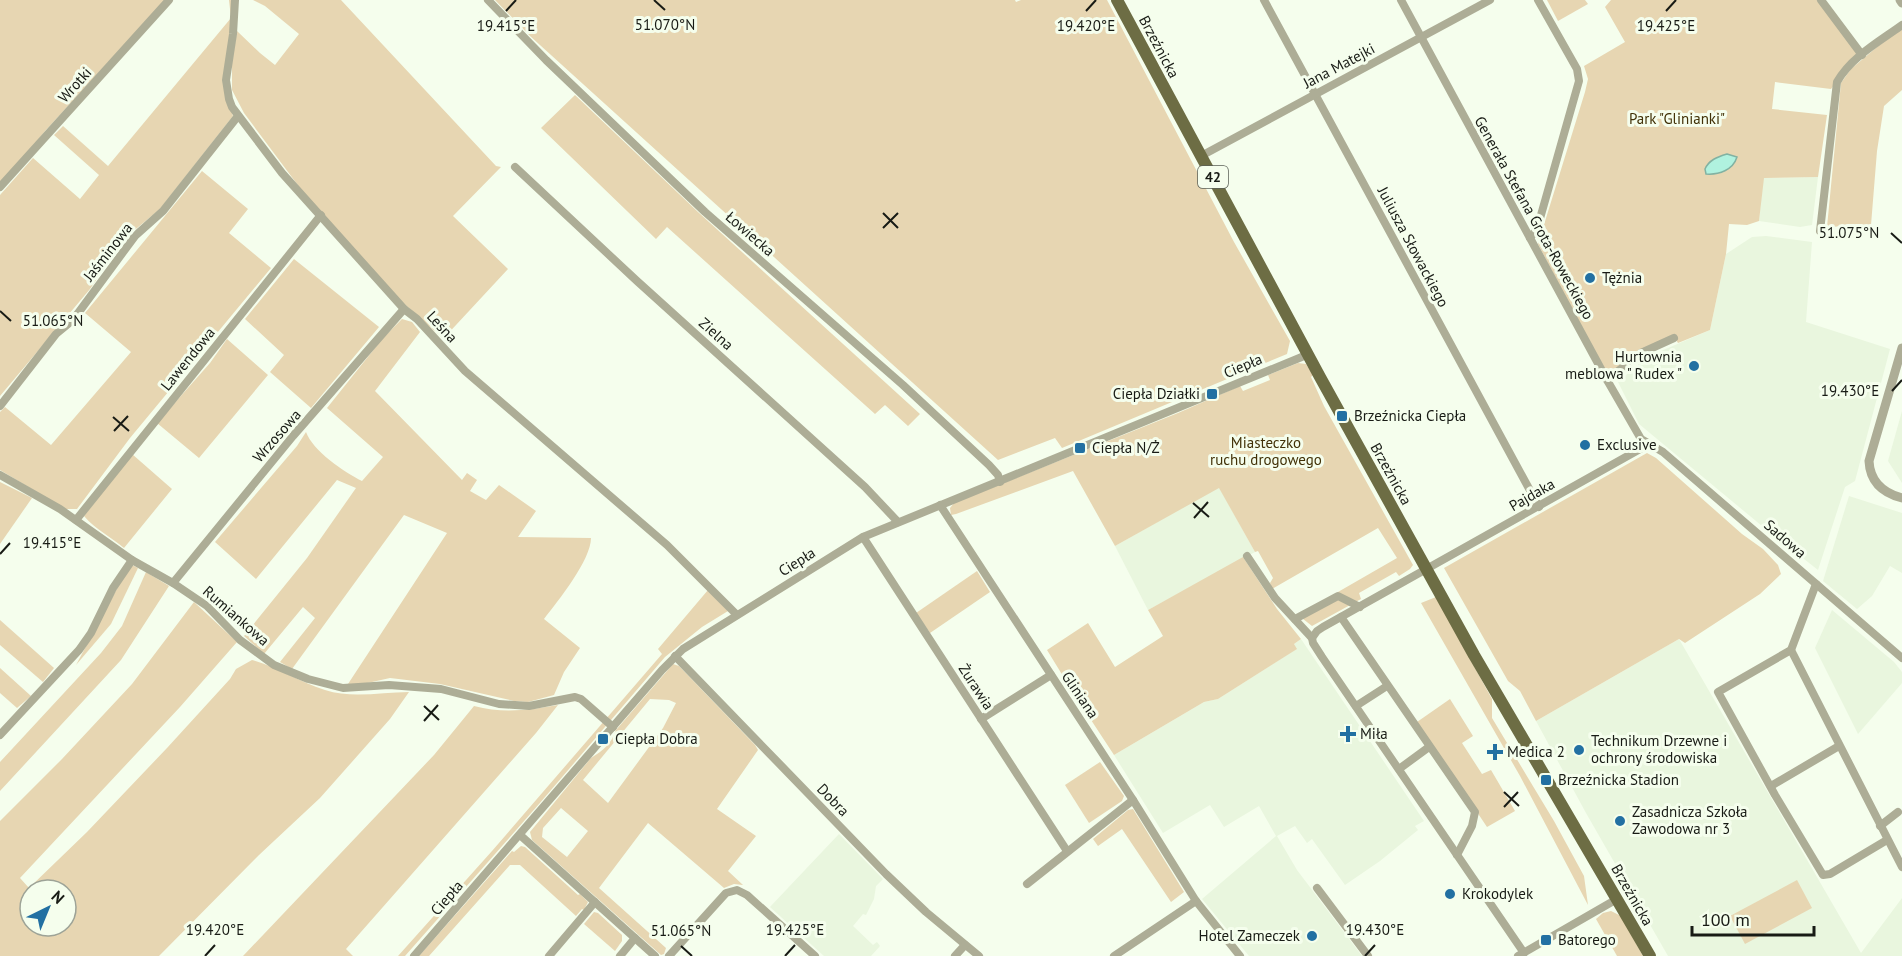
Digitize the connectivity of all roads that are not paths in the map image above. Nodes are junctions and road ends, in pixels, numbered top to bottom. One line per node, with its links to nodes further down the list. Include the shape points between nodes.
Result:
1 (169, 0): 17 (street, Wrotki)
2 (235, 0): 14 (street, Leśna, via 226,80 229,99)
3 (488, 0): 29 (street, Łowiecka, via 631,143 989,465)
4 (1117, 0): 15 (main road, Brzeźnicka / 42)
5 (1264, 0): 13 (street, Juliusza Słowackiego)
6 (1401, 0): 11 (street, Generała Stefana Grota-Roweckiego)
7 (1490, 0): 11 (street, Jana Matejki)
8 (1538, 0): 20 (street, via 1577,69 1579,81 1537,229)
9 (1821, 0): 12 (street)
10 (1902, 25): 12 (street)
11 (1421, 37): 13 (street, Jana Matejki); 20 (street, Generała Stefana Grota-Roweckiego)
12 (1862, 55): 19 (street, via 1837,82)
13 (1315, 94): 15 (street, Jana Matejki); 32 (street, Juliusza Słowackiego)
14 (238, 116): 18 (street, Leśna); 26 (street, Jaśminowa, via 163,211 135,236 73,320 56,334)
15 (1201, 156): 24 (main road, Brzeźnicka / 42)
16 (515, 167): 34 (street, Zielna, via 865,487)
17 (0, 187)
18 (321, 215): 21 (street, Leśna); 33 (street, Lawendowa)
19 (1820, 231)
20 (1530, 238): 25 (street, Generała Stefana Grota-Roweckiego)
21 (404, 309): 39 (street, Wrzosowa, via 293,436); 42 (street, Leśna, via 465,371 667,545)
22 (1674, 339): 25 (street, via 1641,353)
23 (1902, 348): 30 (street, via 1869,462 1880,488)
24 (1309, 354): 29 (street, Ciepła); 38 (main road, Brzeźnicka / 42)
25 (1606, 380): 27 (street, Generała Stefana Grota-Roweckiego, via 1630,424)
26 (0, 406)
27 (1649, 444): 32 (street, Pajdaka); 40 (street, Sadowa)
28 (0, 475): 33 (street, Rumiankowa)
29 (1000, 482): 31 (street, Ciepła)
30 (1902, 498)
31 (940, 505): 34 (street, Ciepła); 49 (street, Gliniana)
32 (1539, 507): 38 (street, Pajdaka)
33 (76, 520): 37 (street, Rumiankowa)
34 (898, 522): 35 (street, Ciepła)
35 (863, 537): 42 (street, Ciepła); 52 (street, Żurawia)
36 (1247, 556): 44 (street, via 1275,598)
37 (132, 560): 39 (street, Rumiankowa); 54 (street, via 79,650)
38 (1428, 569): 41 (street); 69 (main road, Brzeźnicka / 42)
39 (173, 583): 53 (street, Rumiankowa, via 207,606 255,652 308,679 343,688 389,685 441,689 499,704 529,706 575,697)
40 (1816, 584): 46 (street); 48 (street, Sadowa)
41 (1360, 607): 43 (street); 44 (street, via 1338,596)
42 (738, 615): 47 (street, Ciepła)
43 (1341, 617): 45 (street); 50 (street)
44 (1295, 619): 45 (street)
45 (1312, 638): 51 (street)
46 (1791, 650): 55 (street); 58 (street, via 1718,692)
47 (675, 656): 53 (street, Ciepła); 73 (street, Dobra, via 894,882)
48 (1902, 658)
49 (1051, 675): 52 (street); 59 (street, Gliniana)
50 (1387, 686): 51 (street); 56 (street)
51 (1356, 706): 57 (street)
52 (981, 719): 64 (street, Żurawia)
53 (613, 727): 62 (street, Ciepła)
54 (0, 735)
55 (1839, 746): 58 (street); 61 (street)
56 (1430, 747): 57 (street); 65 (street, via 1476,815)
57 (1399, 769): 65 (street)
58 (1771, 786): 63 (street, via 1823,875)
59 (1133, 800): 64 (street); 70 (street, Gliniana)
60 (1898, 812): 61 (street)
61 (1880, 826): 63 (street)
62 (520, 835): 71 (street); 75 (street, Ciepła)
63 (1887, 840): 66 (street)
64 (1067, 851): 67 (street)
65 (1457, 855): 74 (street)
66 (1902, 867)
67 (1028, 884)
68 (1317, 888): 85 (street)
69 (1617, 899): 74 (street); 86 (main road, Brzeźnicka / 42)
70 (1196, 901): 83 (street); 84 (street, Gliniana)
71 (595, 902): 72 (street); 76 (street)
72 (635, 938): 77 (street); 78 (street)
73 (965, 945): 81 (street); 82 (street, Dobra)
74 (1521, 954)
75 (414, 956)
76 (549, 956)
77 (620, 956)
78 (655, 956)
79 (669, 956): 80 (street, via 726,893 737,890)
80 (815, 956)
81 (955, 956)
82 (979, 956)
83 (1114, 956)
84 (1240, 956)
85 (1368, 956)
86 (1650, 956)

